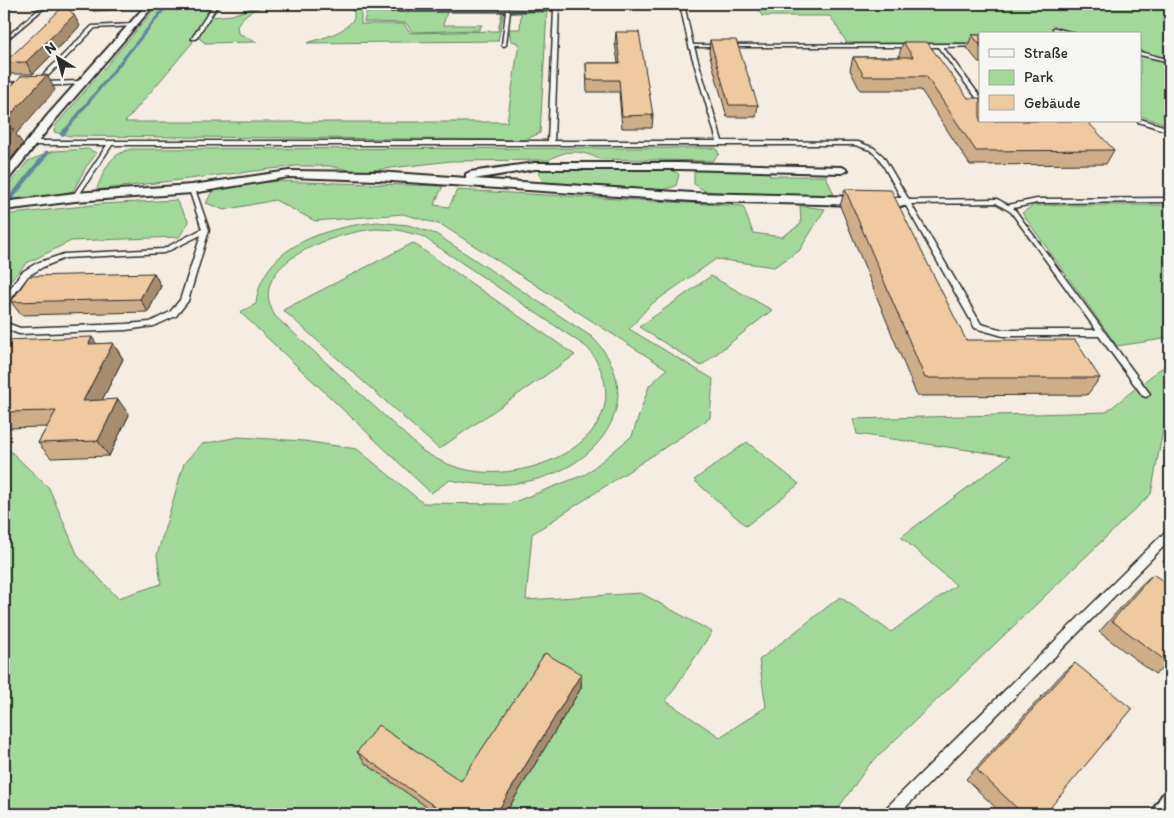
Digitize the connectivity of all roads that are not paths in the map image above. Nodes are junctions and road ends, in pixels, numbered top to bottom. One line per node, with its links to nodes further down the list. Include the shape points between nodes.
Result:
1 (47, 4): 12 (lane)
2 (150, 4): 8 (street)
3 (216, 4): 11 (lane)
4 (365, 4): 7 (lane, via 365,7 391,10)
5 (682, 4): 16 (lane)
6 (557, 6): 7 (lane); 25 (lane)
7 (508, 9): 13 (lane)
8 (132, 26): 19 (street); 20 (lane, via 94,27)
9 (1056, 29): 10 (lane)
10 (1066, 32)
11 (194, 38)
12 (4, 41)
13 (504, 45)
14 (939, 45): 15 (lane); 16 (lane); 22 (lane)
15 (979, 45)
16 (691, 46): 26 (lane)
17 (1142, 54): 18 (lane)
18 (1170, 62)
19 (82, 83): 20 (lane); 27 (street)
20 (37, 84): 21 (lane)
21 (4, 85)
22 (979, 98)
23 (1142, 122): 24 (lane)
24 (1170, 130)
25 (551, 143): 26 (lane); 28 (lane)
26 (720, 143): 35 (lane, via 856,143 872,149 881,157)
27 (31, 144): 28 (lane); 30 (street)
28 (110, 144): 33 (lane)
29 (842, 170): 31 (street, via 535,166)
30 (4, 178)
31 (438, 180): 32 (street, via 289,174); 35 (street, via 692,197)
32 (192, 189): 33 (street); 38 (lane)
33 (75, 197): 36 (street)
34 (1170, 200): 37 (lane, via 1038,201)
35 (906, 202): 37 (lane, via 997,201); 41 (lane, via 978,326 1003,333)
36 (4, 206)
37 (1007, 208): 41 (lane, via 1013,211)
38 (206, 230): 39 (lane, via 164,251 64,256 25,274); 40 (lane, via 184,301 173,314 151,324 126,328 19,330)
39 (4, 302)
40 (4, 325)
41 (1102, 333): 42 (lane)
42 (1146, 394)
43 (1170, 534): 45 (lane)
44 (1170, 803): 46 (street)
45 (890, 814)
46 (1162, 814)

